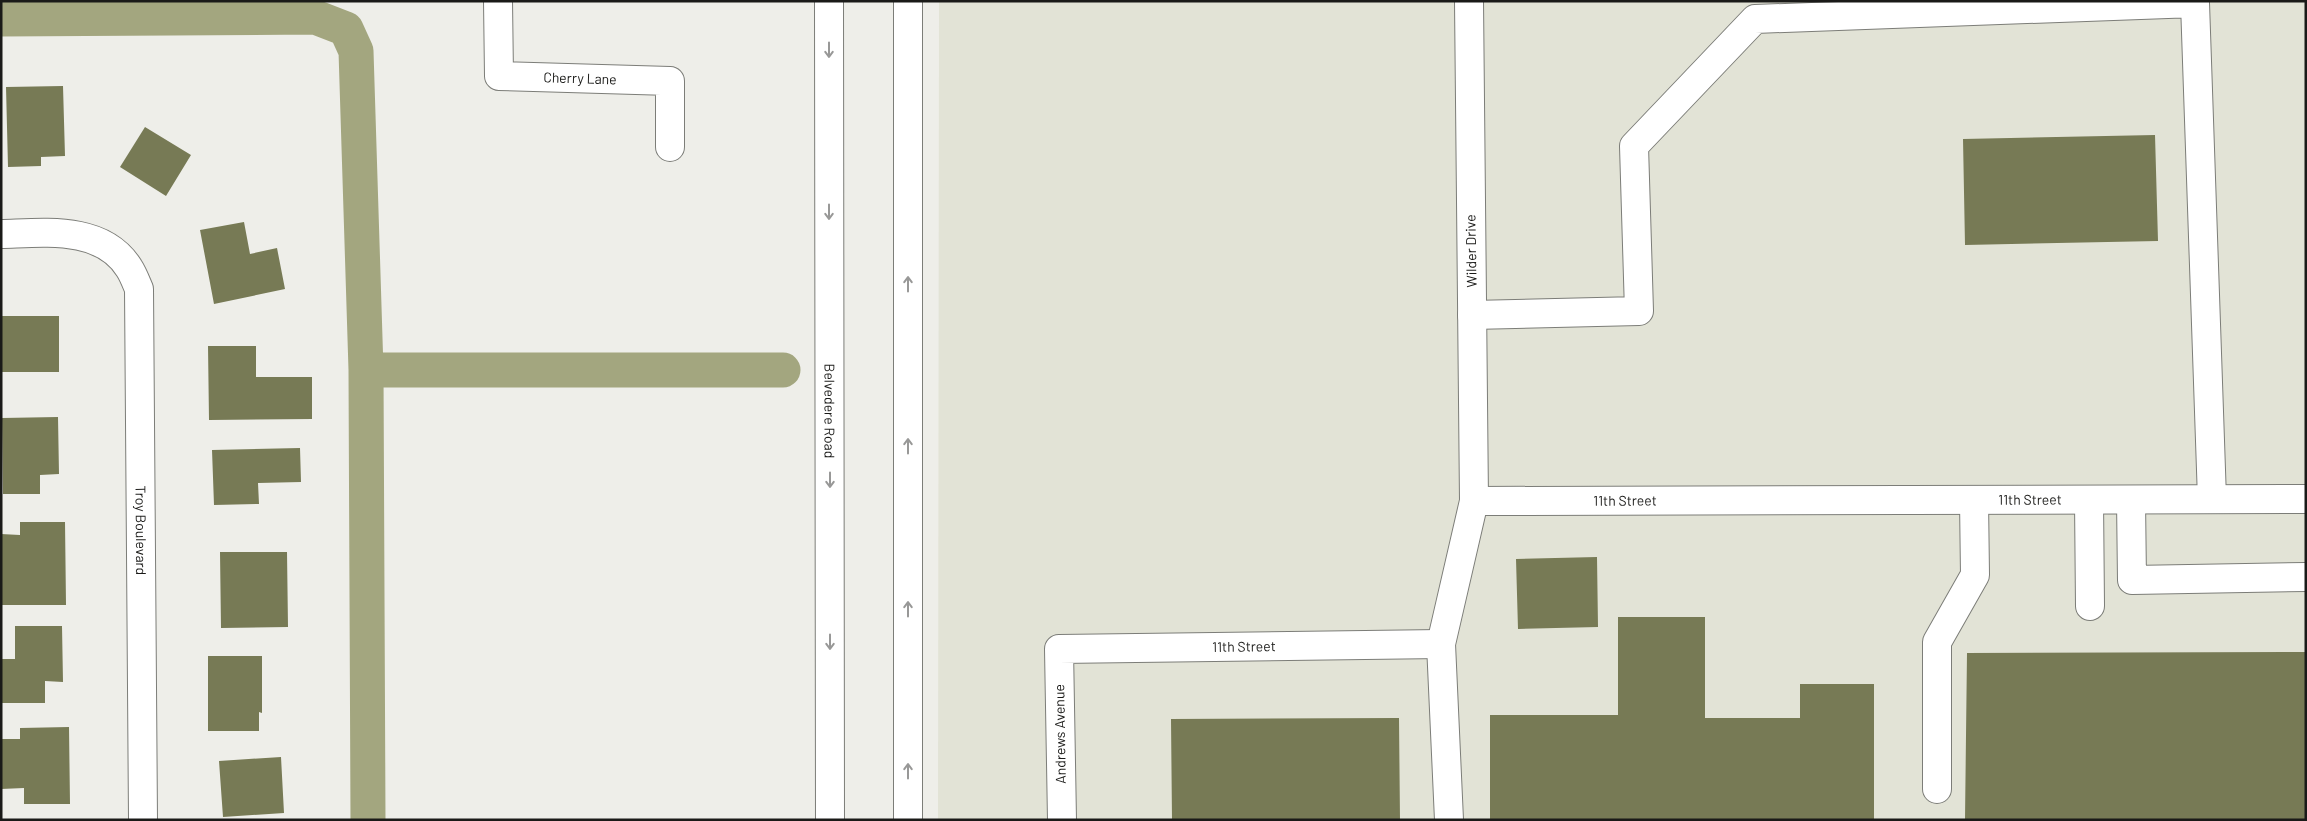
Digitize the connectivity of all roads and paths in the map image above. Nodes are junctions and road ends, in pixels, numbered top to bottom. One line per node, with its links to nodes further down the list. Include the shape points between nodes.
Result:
1 (498, 1): 6 (street, Cherry Lane, via 499,76 670,81)
2 (829, 1): 21 (street, Belvedere Road, one-way to 21)
3 (908, 1): 22 (street, one-way to 3)
4 (1469, 1): 8 (street, Wilder Drive)
5 (1755, 10): 8 (street, via 1634,146 1639,311); 9 (street, via 2195,3)
6 (670, 147)
7 (1, 234): 20 (street, Troy Boulevard, via 66,233 90,238 112,249 128,266 139,288)
8 (1472, 315): 14 (street, Wilder Drive)
9 (2212, 499): 10 (street, 11th Street); 13 (street, 11th Street)
10 (2306, 499)
11 (1974, 500): 12 (street, 11th Street); 14 (street, 11th Street); 19 (street, via 1975,575 1937,642)
12 (2089, 500): 13 (street, 11th Street); 16 (street)
13 (2130, 500): 15 (street, via 2132,580)
14 (1474, 501): 17 (street)
15 (2306, 577)
16 (2090, 606)
17 (1441, 644): 18 (street, 11th Street); 24 (street)
18 (1059, 649): 23 (street, Andrews Avenue)
19 (1937, 789)
20 (143, 820)
21 (830, 820)
22 (908, 820)
23 (1062, 820)
24 (1449, 820)

